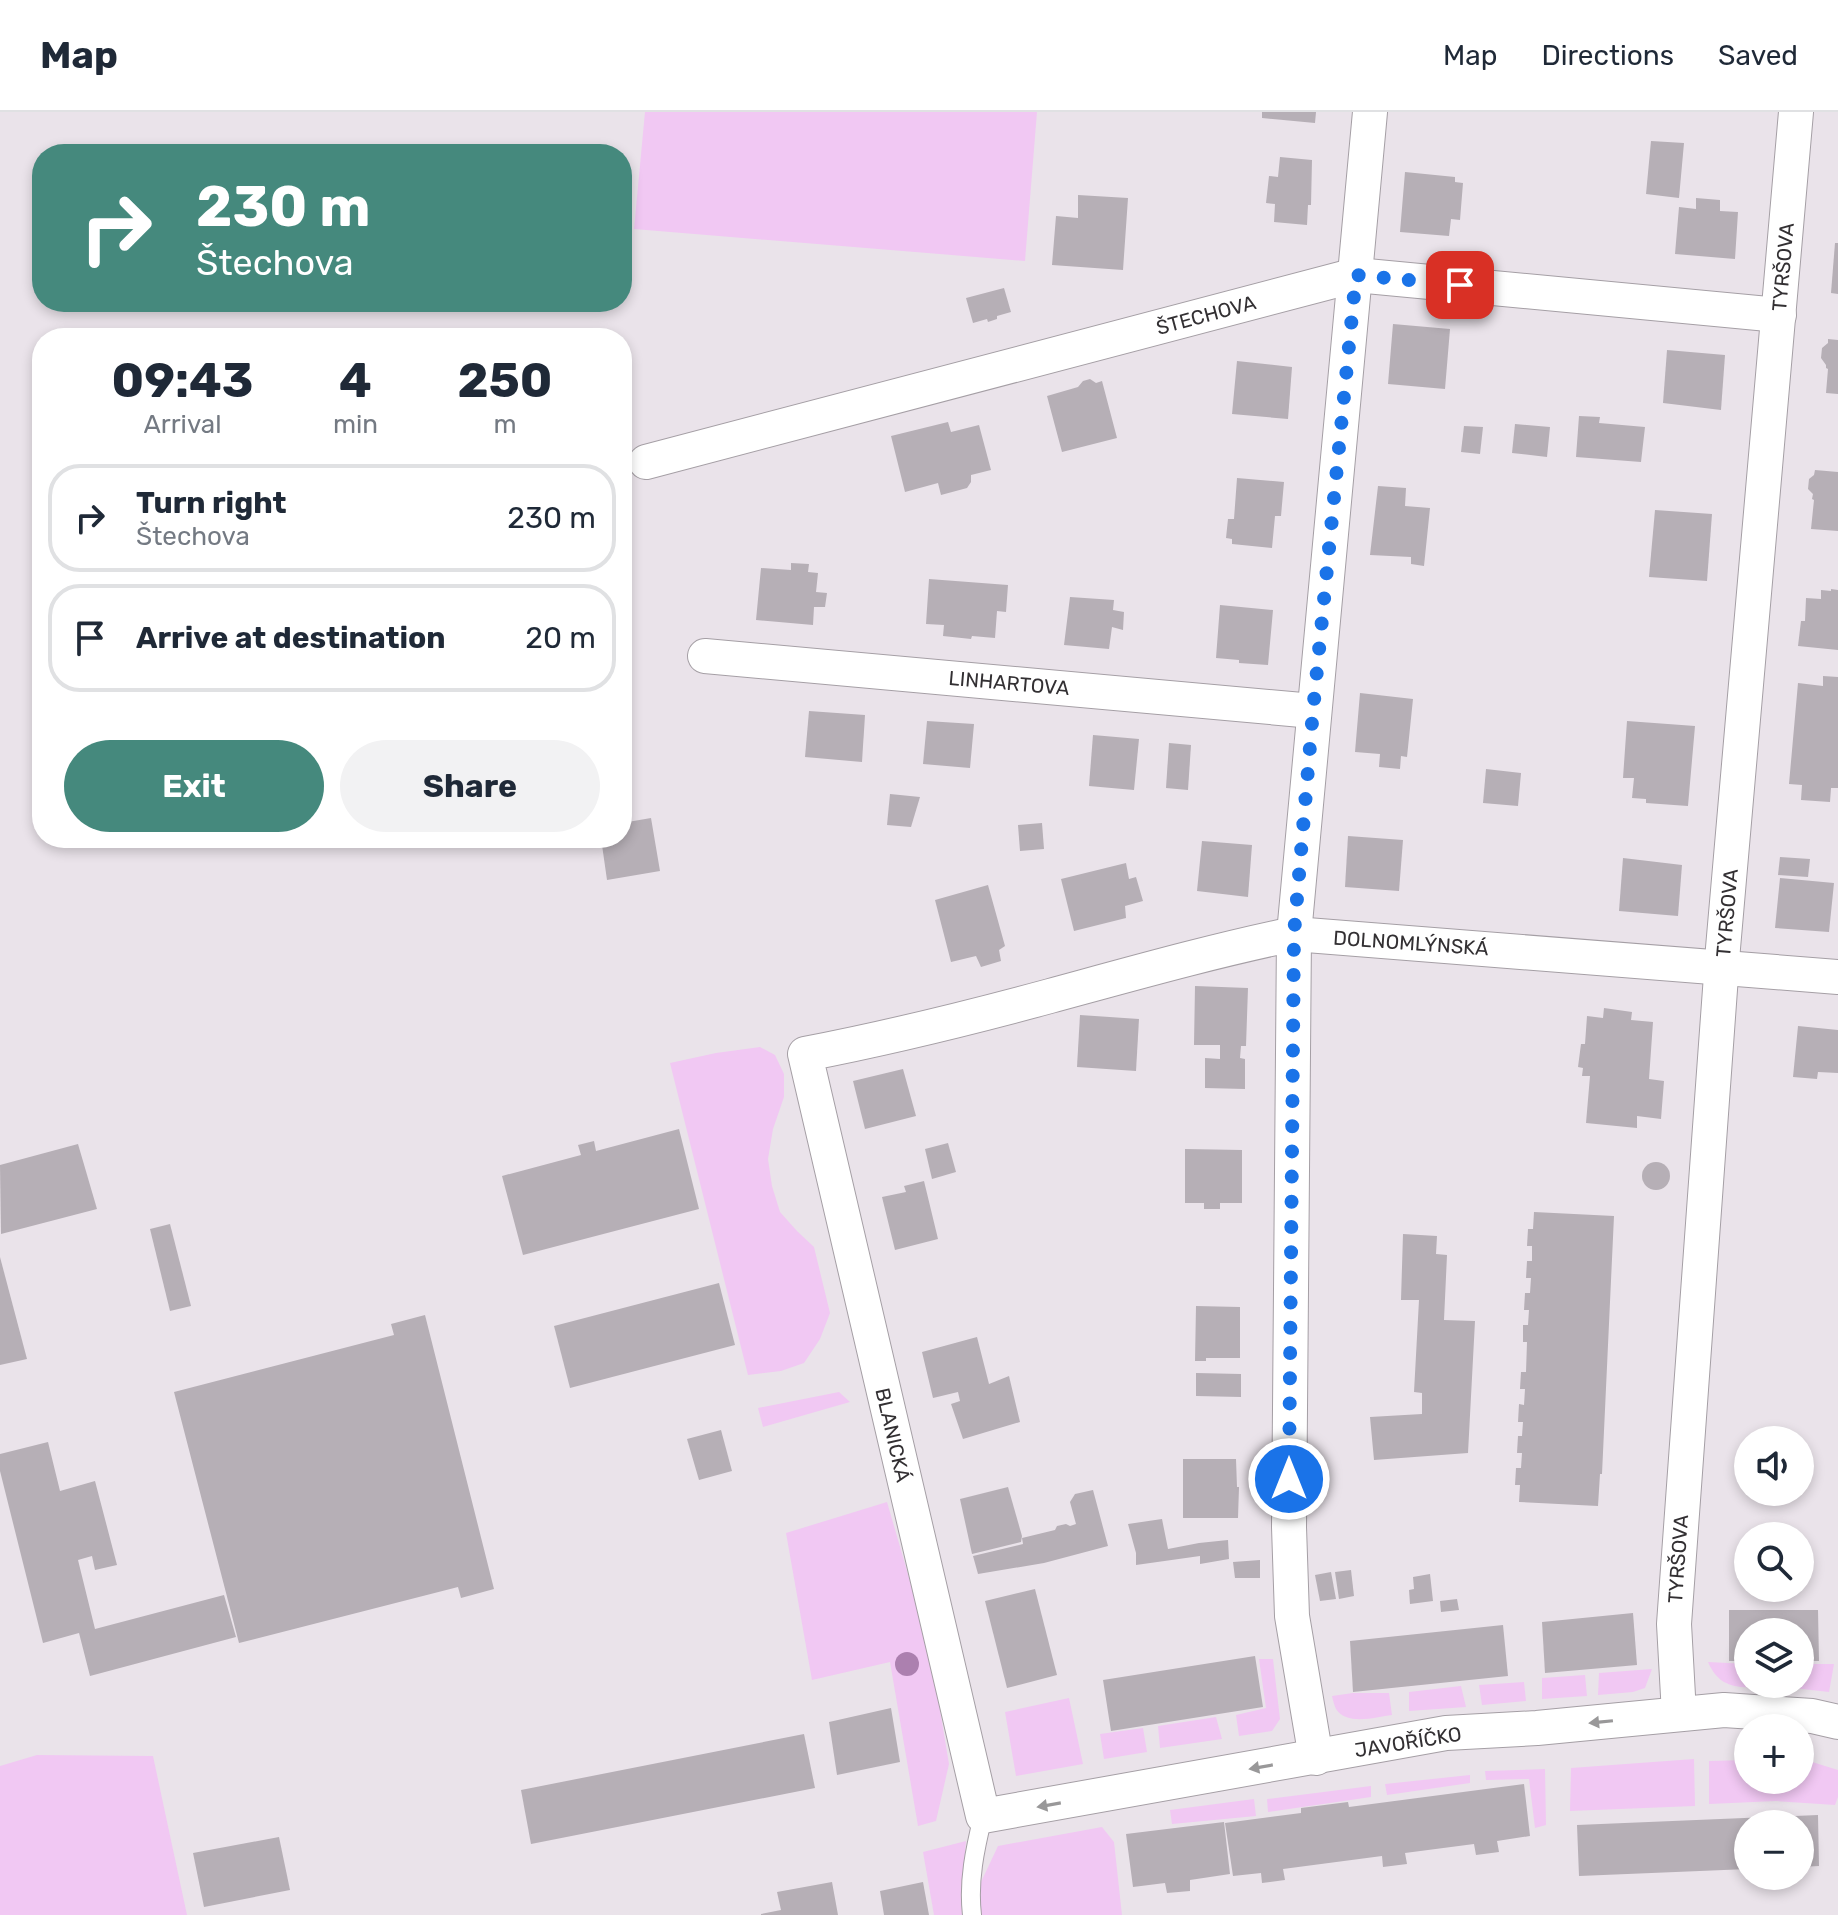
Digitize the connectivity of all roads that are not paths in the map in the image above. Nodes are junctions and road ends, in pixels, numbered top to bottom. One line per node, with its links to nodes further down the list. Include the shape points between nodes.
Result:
1 (1370, 112): 3 (street)
2 (1796, 112): 4 (street, TYRŠOVA)
3 (1356, 275): 4 (street, ŠTECHOVA); 5 (street, ŠTECHOVA); 7 (street)
4 (1779, 315): 9 (street, TYRŠOVA)
5 (646, 462)
6 (705, 656): 7 (street, LINHARTOVA)
7 (1313, 711): 8 (street)
8 (1294, 934): 9 (street, DOLNOMLÝNSKÁ); 11 (street, DOLNOMLÝNSKÁ); 14 (street, via 1289,1527 1292,1616)
9 (1722, 967): 10 (street, DOLNOMLÝNSKÁ); 12 (street, TYRŠOVA, via 1674,1624)
10 (1838, 977)
11 (805, 1054): 15 (street, BLANICKÁ)
12 (1679, 1714): 13 (street, JAVOŘÍČKO, via 1724,1710); 14 (street, JAVOŘÍČKO, one-way to 14, via 1446,1733)
13 (1838, 1722)
14 (1316, 1758): 15 (street, JAVOŘÍČKO, one-way to 15)
15 (983, 1816): 16 (lane, via 972,1868)
16 (972, 1915)

